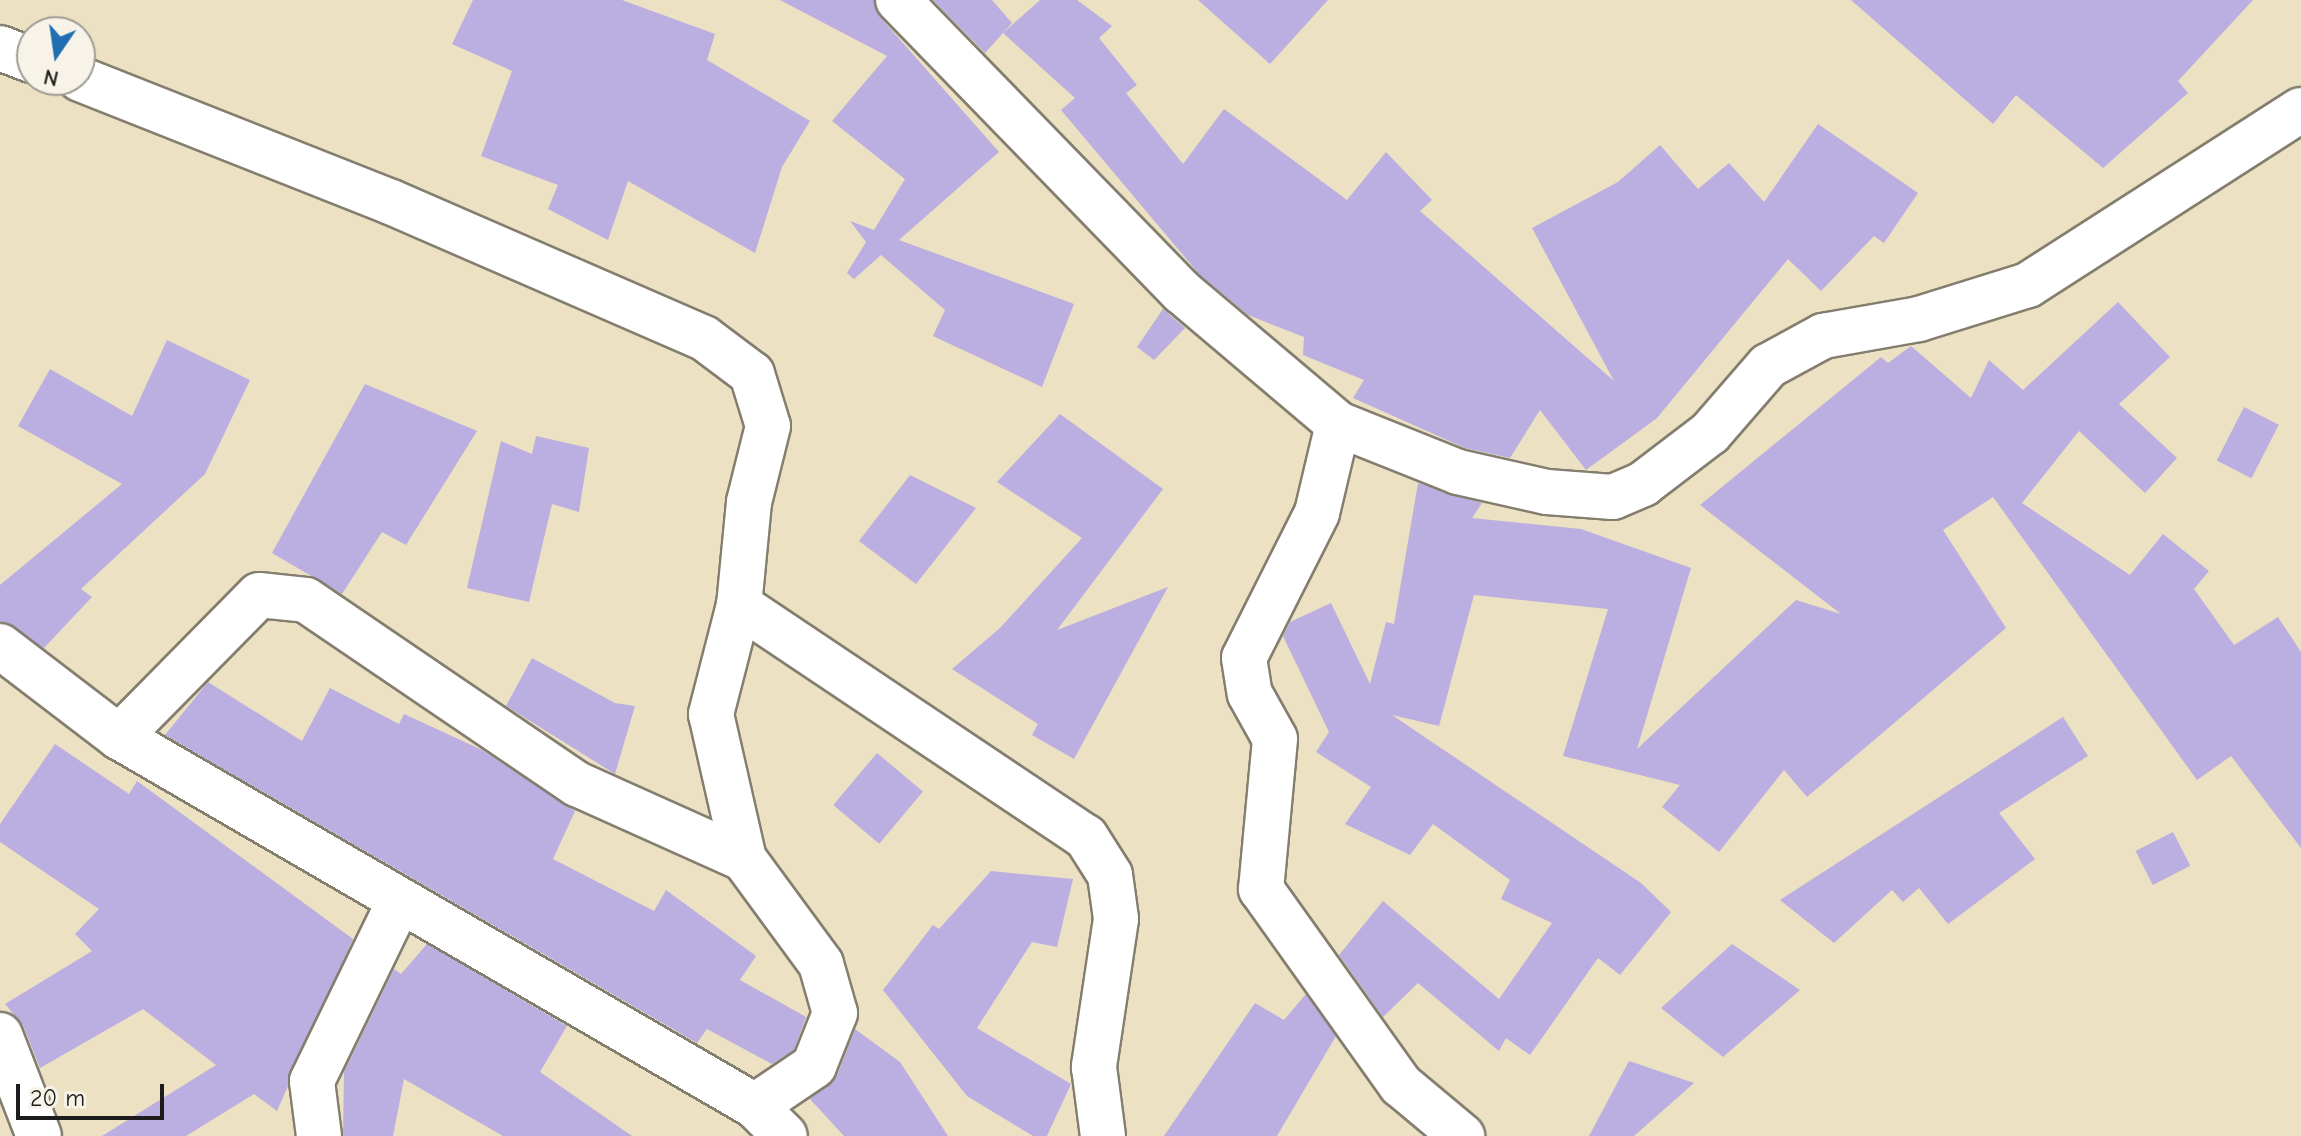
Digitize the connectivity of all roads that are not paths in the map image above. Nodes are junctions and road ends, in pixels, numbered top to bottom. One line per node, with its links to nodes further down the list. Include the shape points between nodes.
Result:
1 (898, 0): 4 (street, via 1182,292)
2 (96, 85): 5 (street, via 391,202 704,338 752,374 768,426 749,502)
3 (2301, 110): 4 (street, via 2028,285 1919,319 1823,336 1768,366 1710,433 1643,484 1613,497 1547,492 1458,472)
4 (1338, 424): 15 (street, via 1317,513 1244,658 1250,694 1275,739 1261,889 1401,1085)
5 (739, 605): 8 (street, via 711,714); 14 (street, via 1086,837 1110,875 1116,919 1094,1067)
6 (0, 646): 7 (street)
7 (119, 737): 8 (street, via 259,595 306,600 577,784); 9 (street)
8 (744, 859): 11 (street, via 821,964 835,1013 814,1066)
9 (399, 902): 11 (street); 13 (street, via 312,1081)
10 (0, 1035): 12 (street)
11 (770, 1121)
12 (39, 1136)
13 (319, 1136)
14 (1103, 1136)
15 (1462, 1136)

